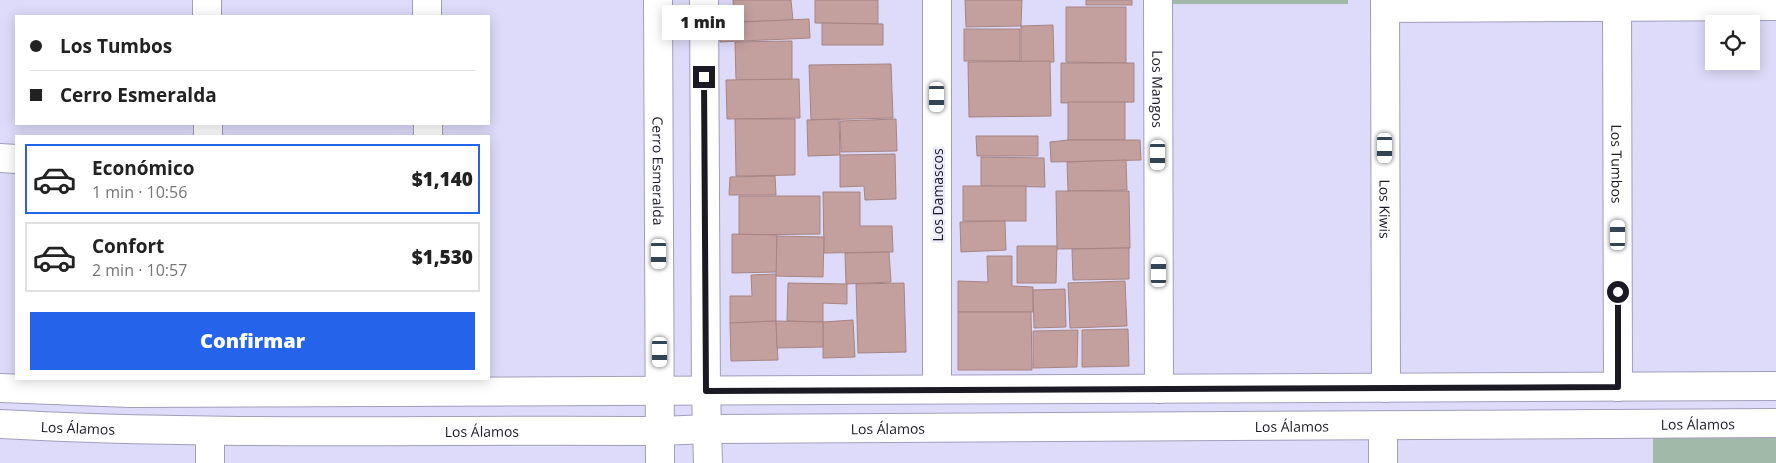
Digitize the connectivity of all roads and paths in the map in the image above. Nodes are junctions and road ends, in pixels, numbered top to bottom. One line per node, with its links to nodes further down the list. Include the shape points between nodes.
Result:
1 (207, 0): 10 (street)
2 (427, 0): 11 (street)
3 (658, 0): 21 (street, Cerro Esmeralda)
4 (704, 0): 23 (street)
5 (937, 0): 22 (street, Los Damascos)
6 (1158, 0): 19 (street, Los Mangos)
7 (1616, 3): 8 (street); 9 (street); 17 (street, Los Tumbos)
8 (1385, 4): 20 (street, Los Kiwis)
9 (1776, 6)
10 (207, 15)
11 (427, 15)
12 (0, 158): 13 (street)
13 (15, 159)
14 (429, 385): 15 (street); 21 (street)
15 (209, 386): 18 (street, via 110,392)
16 (1776, 386): 17 (street)
17 (1618, 387): 20 (street)
18 (0, 388)
19 (1159, 388): 20 (street); 22 (street)
20 (1386, 388)
21 (660, 390): 23 (street); 29 (street, Cerro Esmeralda)
22 (937, 390): 23 (street)
23 (706, 391): 27 (street)
24 (1776, 423): 26 (street, Los Álamos)
25 (0, 424): 28 (street, Los Álamos)
26 (1383, 426): 27 (street, Los Álamos); 33 (street)
27 (708, 429): 29 (street, Los Álamos); 32 (street)
28 (210, 431): 29 (street, Los Álamos); 30 (street)
29 (660, 431): 31 (street, Cerro Esmeralda)
30 (210, 463)
31 (660, 463)
32 (708, 463)
33 (1383, 463)

